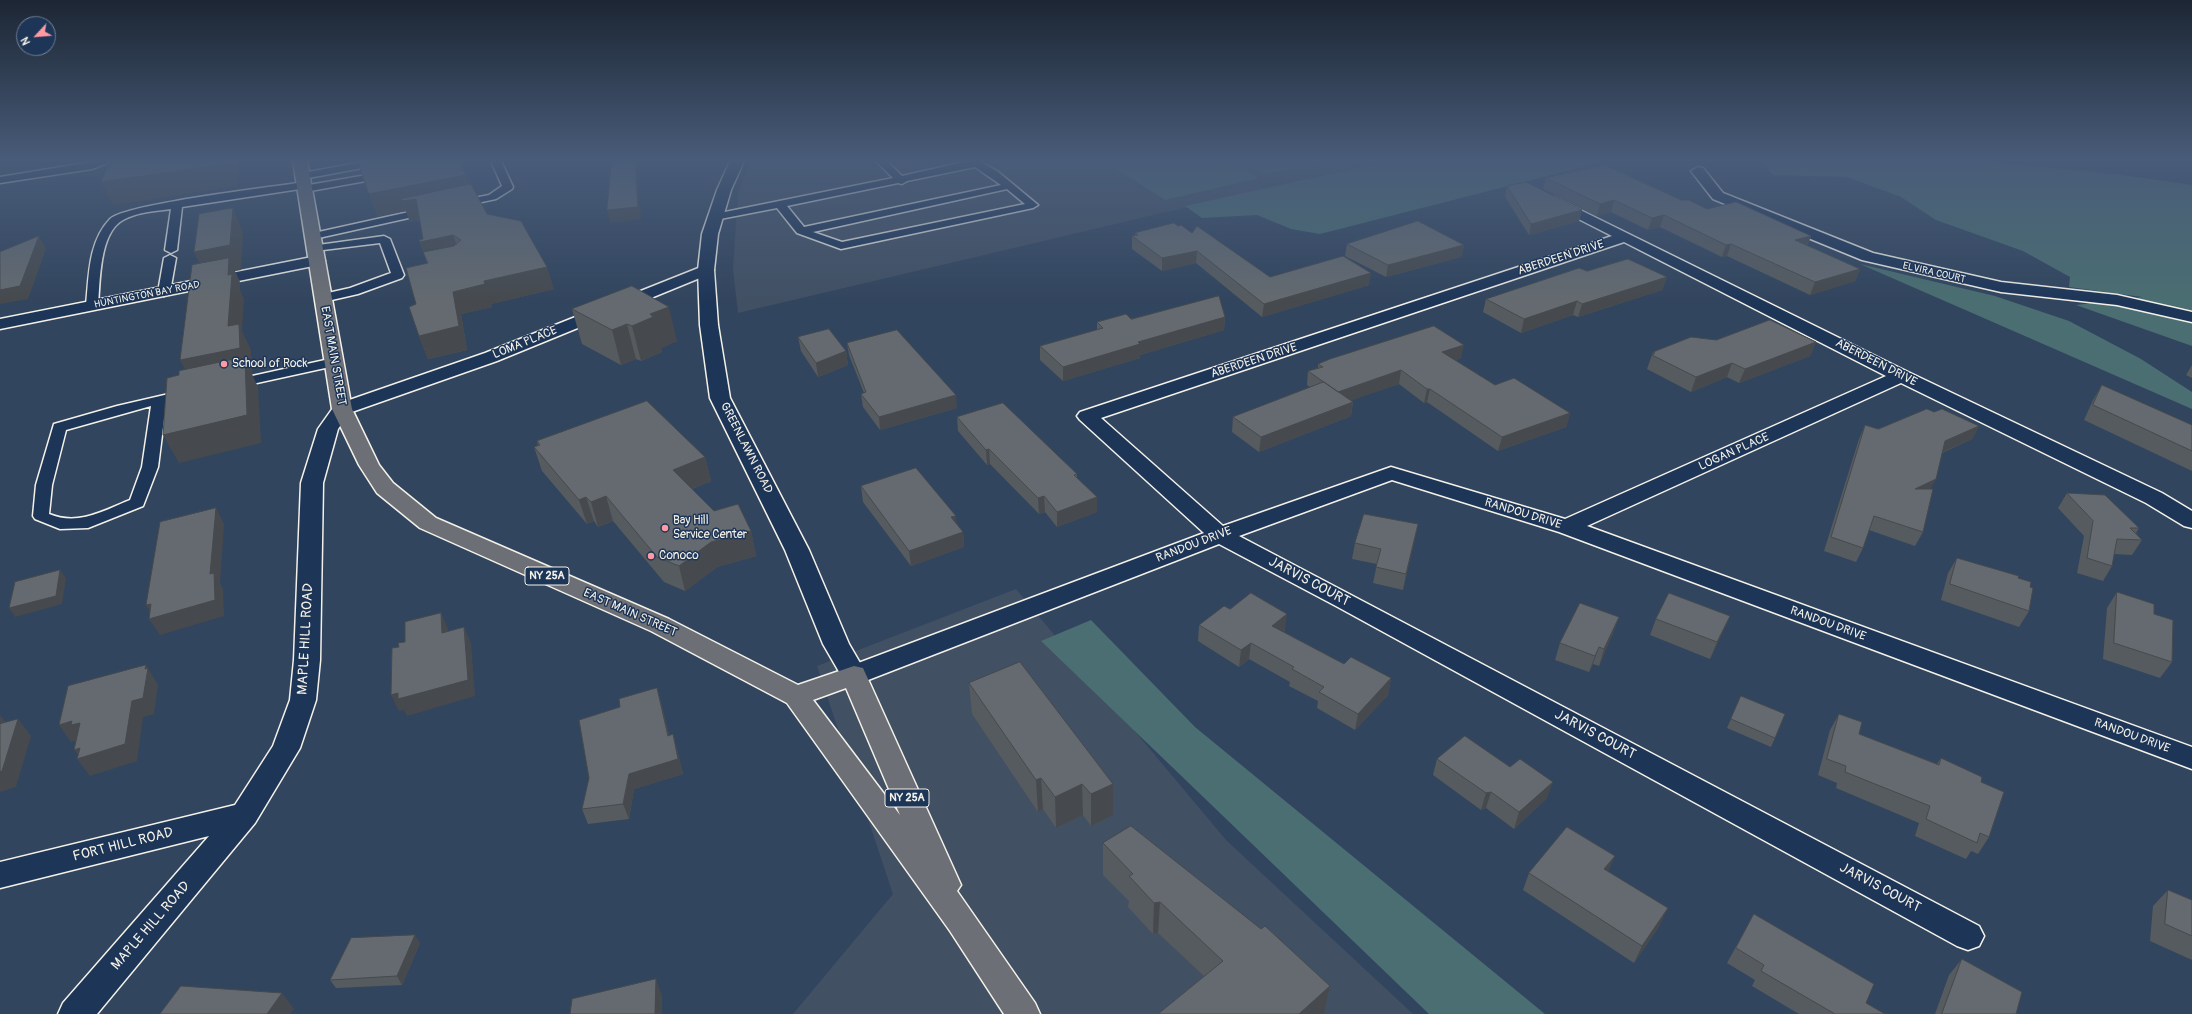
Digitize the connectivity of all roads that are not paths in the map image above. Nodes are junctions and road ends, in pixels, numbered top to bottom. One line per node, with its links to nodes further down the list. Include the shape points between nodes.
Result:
1 (154, 208): 21 (lane, via 122,216 114,221 104,234 97,257)
2 (177, 208): 19 (lane)
3 (308, 208): 15 (main road, EAST MAIN STREET / NY 25A)
4 (440, 208): 15 (lane, via 384,220)
5 (718, 208): 12 (street, GREENLAWN ROAD)
6 (763, 208): 12 (lane)
7 (784, 208): 13 (lane)
8 (906, 208): 13 (lane)
9 (1017, 208): 13 (lane, via 841,246)
10 (1568, 208): 14 (street)
11 (1748, 208): 22 (street, ELVIRA COURT, via 1868,257 2001,287 2117,300)
12 (715, 217): 16 (street, GREENLAWN ROAD, via 710,234)
13 (801, 231)
14 (1625, 237): 25 (street, ABERDEEN DRIVE); 32 (street, ABERDEEN DRIVE, via 1087,416)
15 (315, 248): 18 (lane, via 384,239); 19 (street, HUNTINGTON BAY ROAD); 20 (main road, EAST MAIN STREET / NY 25A)
16 (706, 270): 29 (street, LOMA PLACE, via 490,357); 33 (street, GREENLAWN ROAD, via 709,325 720,398 797,550 836,644)
17 (412, 272): 18 (lane)
18 (398, 275): 20 (lane, via 354,291)
19 (164, 292): 21 (street, HUNTINGTON BAY ROAD)
20 (323, 298): 24 (main road, EAST MAIN STREET / NY 25A)
21 (92, 306): 23 (street, HUNTINGTON BAY ROAD)
22 (2192, 318)
23 (0, 324)
24 (334, 362): 26 (lane); 29 (main road, EAST MAIN STREET / NY 25A)
25 (1901, 376): 30 (street, ABERDEEN DRIVE, via 2154,498); 31 (street, LOGAN PLACE)
26 (220, 386)
27 (197, 392): 28 (lane)
28 (159, 400): 28 (lane, via 107,411 58,427 44,485 40,516 60,524 88,523 137,504 150,467)
29 (342, 409): 34 (main road, EAST MAIN STREET / NY 25A, via 369,465 385,488 428,523 660,625); 36 (street, MAPLE HILL ROAD, via 328,429 312,483 308,660 303,700 286,748)
30 (2192, 521)
31 (1567, 527): 32 (street, RANDOU DRIVE, via 1391,473); 35 (street, RANDOU DRIVE)
32 (1220, 535): 33 (street, RANDOU DRIVE); 39 (street, JARVIS COURT)
33 (854, 675): 34 (main road); 38 (main road, EAST MAIN STREET / NY 25A)
34 (796, 696): 38 (main road, EAST MAIN STREET)
35 (2192, 758)
36 (245, 815): 37 (street, FORT HILL ROAD); 40 (street, MAPLE HILL ROAD)
37 (0, 875)
38 (961, 921): 41 (main road, EAST MAIN STREET / NY 25A)
39 (1968, 936)
40 (75, 1014)
41 (1023, 1014)

